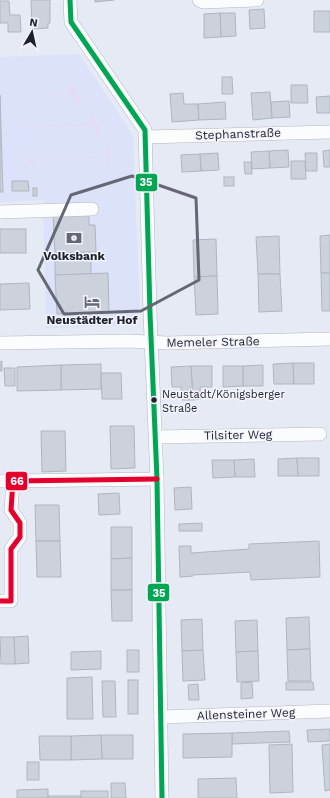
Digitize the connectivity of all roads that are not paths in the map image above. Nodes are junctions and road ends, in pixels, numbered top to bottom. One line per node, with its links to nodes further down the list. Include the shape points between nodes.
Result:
1 (70, 0): 5 (street, via 71,22 145,130)
2 (199, 0): 3 (street)
3 (257, 0)
4 (330, 132): 5 (street, Stephanstraße)
5 (146, 137): 9 (street)
6 (92, 210): 7 (street)
7 (0, 212)
8 (330, 339): 9 (street, Memeler Straße, via 167,343)
9 (151, 341): 10 (street, Memeler Straße); 12 (street)
10 (0, 343)
11 (320, 434): 12 (street, Tilsiter Weg)
12 (156, 437): 13 (street)
13 (157, 479): 14 (street); 17 (street)
14 (6, 481): 15 (street, via 11,510 20,523 20,537 11,549 11,601)
15 (0, 601)
16 (330, 711): 17 (street, Allensteiner Weg)
17 (161, 717): 18 (street)
18 (162, 798)

